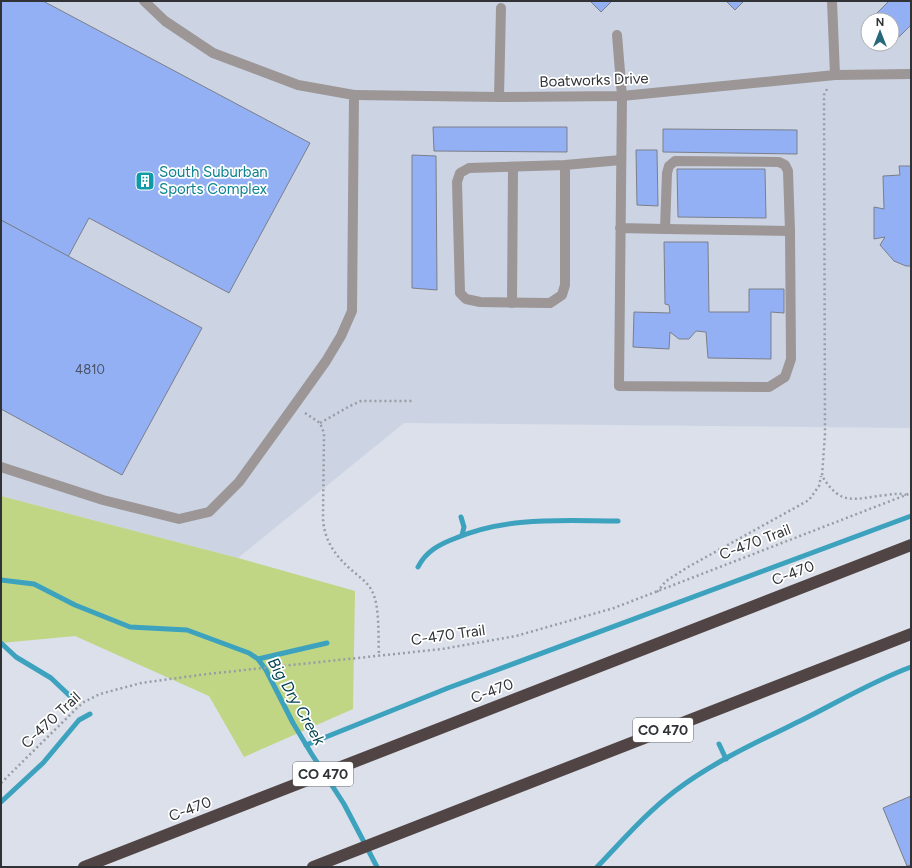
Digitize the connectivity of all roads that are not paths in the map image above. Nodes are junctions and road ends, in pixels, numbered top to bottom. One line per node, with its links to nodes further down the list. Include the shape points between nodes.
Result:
1 (144, 1): 7 (street, Boatworks Drive, via 165,22 213,53 298,85)
2 (832, 1): 5 (street)
3 (501, 8): 9 (street)
4 (617, 35): 8 (street)
5 (835, 74): 6 (street, Boatworks Drive); 8 (street, Boatworks Drive)
6 (911, 74)
7 (354, 95): 9 (street, Boatworks Drive); 17 (street, via 352,311 326,361 239,482 209,512 179,519 104,500)
8 (622, 96): 9 (street, Boatworks Drive); 10 (street)
9 (499, 97)
10 (621, 160): 11 (street); 13 (street)
11 (564, 165): 12 (street); 16 (street, via 565,285 562,295 550,303)
12 (513, 167): 16 (street); 16 (street, via 469,168 460,173 457,182 460,293 466,299 480,302)
13 (620, 228): 14 (street); 15 (street, via 619,386 769,387 785,377 791,359)
14 (664, 229): 15 (street); 15 (street, via 667,173 669,166 675,161 779,162 785,165 788,171)
15 (790, 231)
16 (512, 303)
17 (1, 467)
18 (911, 544): 20 (highway, C-470 / CO 470)
19 (911, 634): 21 (highway, CO 470)
20 (84, 867)
21 (312, 867)

